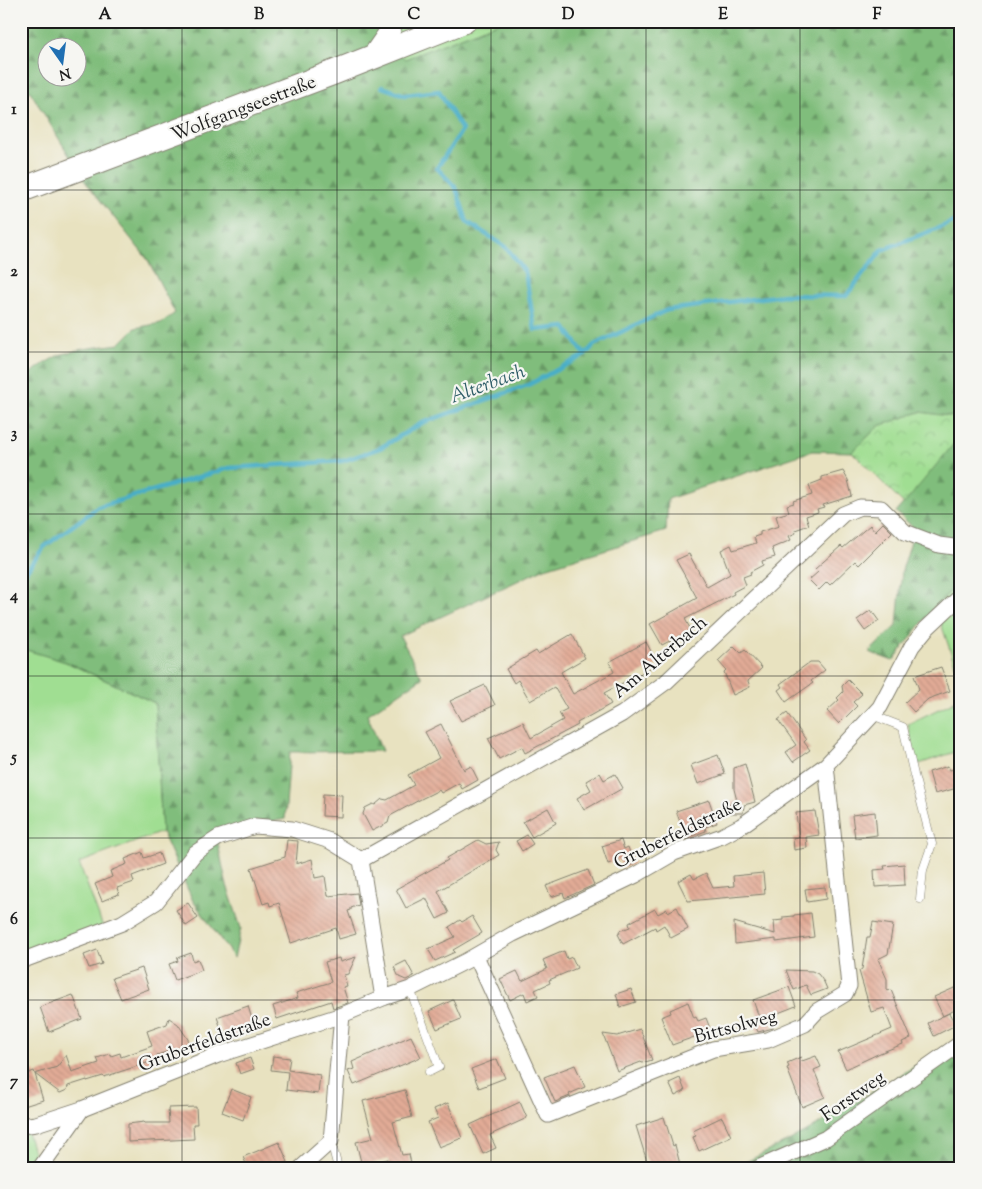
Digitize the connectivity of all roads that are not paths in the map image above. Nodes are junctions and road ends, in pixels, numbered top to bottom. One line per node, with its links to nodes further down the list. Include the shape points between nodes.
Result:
1 (392, 21): 3 (main road, via 389,32)
2 (464, 21): 3 (main road, Wolfgangseestraße)
3 (373, 56): 4 (main road, Wolfgangseestraße)
4 (21, 190)
5 (961, 548): 9 (street, Am Alterbach, via 939,545 905,532 881,508 860,507 843,514 666,682 622,714)
6 (961, 596): 7 (street, Gruberfeldstraße, via 912,646 880,707)
7 (872, 715): 8 (street, Gruberfeldstraße); 10 (lane, via 903,727 932,844 923,870)
8 (826, 765): 11 (street, Gruberfeldstraße, via 741,826 674,853); 11 (street, Bittsolweg, via 849,986 845,994 817,1011 805,1024 768,1040 713,1049 548,1115)
9 (361, 860): 12 (street, via 330,841 292,829 255,826 218,838 194,853 156,902 122,923); 14 (street)
10 (920, 899)
11 (476, 956): 13 (street, Gruberfeldstraße)
12 (21, 961)
13 (410, 989): 14 (street, Gruberfeldstraße); 17 (lane, via 439,1067)
14 (383, 998): 15 (street, Gruberfeldstraße)
15 (342, 1015): 18 (street, Gruberfeldstraße, via 218,1056); 20 (street)
16 (961, 1043): 24 (street, Forstweg, via 826,1138)
17 (429, 1072)
18 (82, 1109): 19 (street); 21 (street)
19 (21, 1126)
20 (331, 1141): 22 (street); 23 (lane)
21 (40, 1168)
22 (301, 1168)
23 (338, 1168)
24 (758, 1168)

